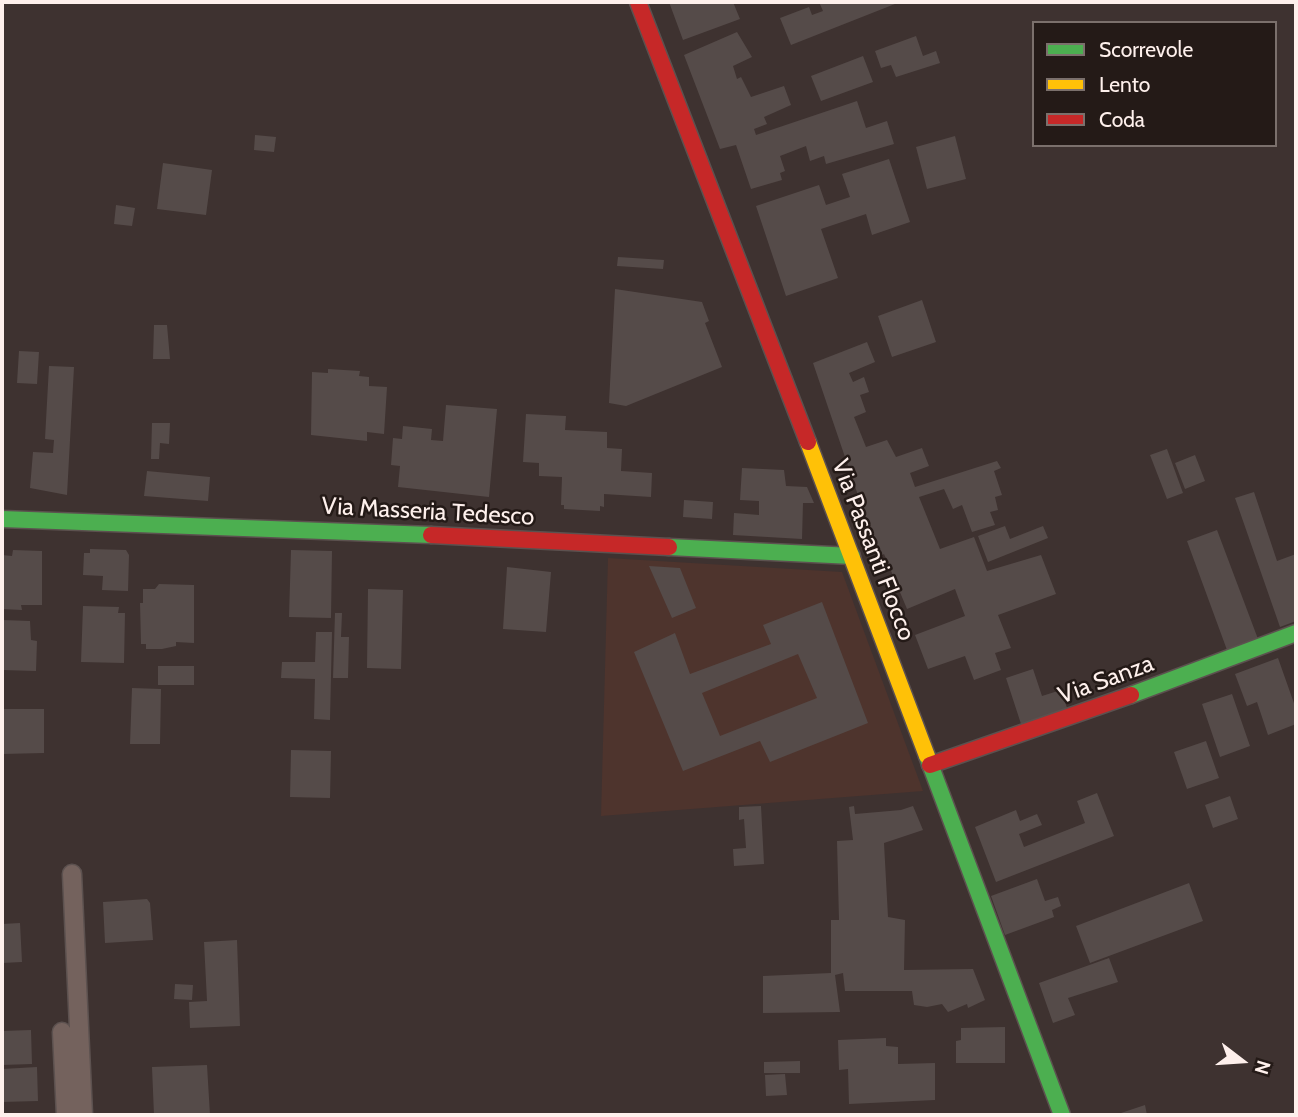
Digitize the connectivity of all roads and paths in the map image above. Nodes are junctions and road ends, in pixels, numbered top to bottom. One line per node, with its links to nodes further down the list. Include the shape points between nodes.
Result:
1 (638, 2): 3 (street, Via Passanti Flocco)
2 (2, 519): 3 (street, Via Masseria Tedesco)
3 (852, 556): 5 (street, Via Passanti Flocco)
4 (1296, 633): 5 (street, Via Sanza)
5 (930, 765): 10 (street, Via Passanti Flocco)
6 (72, 874): 9 (street)
7 (62, 1032): 8 (street)
8 (66, 1115)
9 (83, 1115)
10 (1062, 1115)

